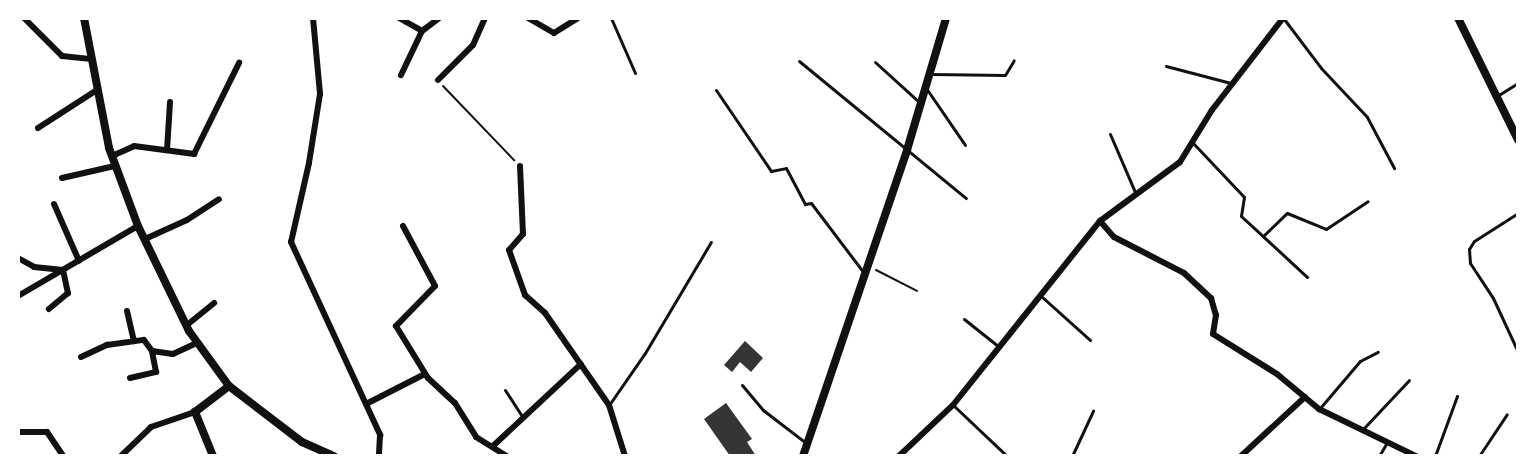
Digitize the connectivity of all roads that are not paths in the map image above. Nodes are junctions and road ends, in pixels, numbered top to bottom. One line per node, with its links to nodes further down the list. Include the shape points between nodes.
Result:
1 (24, 18): 16 (street, via 62,56)
2 (84, 18): 14 (street)
3 (89, 18): 14 (street)
4 (313, 18): 87 (street, via 320,94 291,242)
5 (399, 18): 15 (street)
6 (439, 18): 15 (street)
7 (485, 18): 25 (street, via 473,45)
8 (528, 18): 9 (street, via 554,33)
9 (578, 18)
10 (611, 18): 22 (lane)
11 (946, 18): 23 (street)
12 (1283, 18): 26 (street); 44 (lane, via 1328,77 1367,117)
13 (1458, 18): 31 (street)
14 (86, 29): 16 (street)
15 (422, 31): 24 (street)
16 (92, 59): 29 (street)
17 (1014, 60): 23 (lane, via 1005,75)
18 (799, 61): 40 (lane)
19 (239, 63): 39 (street, via 194,154)
20 (875, 63): 33 (lane)
21 (1166, 66): 26 (lane)
22 (635, 73)
23 (929, 74): 28 (street)
24 (401, 75)
25 (438, 80)
26 (1233, 83): 37 (street)
27 (1518, 83): 31 (lane)
28 (926, 87): 33 (street); 38 (lane)
29 (97, 90): 34 (street); 41 (street)
30 (716, 90): 61 (lane, via 771,171 786,168 805,204 811,203)
31 (1495, 98): 36 (street)
32 (170, 102): 39 (street)
33 (921, 104): 40 (street)
34 (38, 128)
35 (1110, 134): 46 (lane)
36 (1518, 141)
37 (1192, 142): 46 (street, via 1180,162); 55 (lane, via 1244,197 1241,216)
38 (965, 145)
39 (167, 150): 41 (street, via 134,146)
40 (907, 150): 47 (lane); 61 (street)
41 (112, 156): 42 (street)
42 (115, 166): 45 (street); 53 (street)
43 (520, 166): 78 (street, via 522,234 510,250 525,295 545,313 556,334)
44 (1394, 168)
45 (62, 178)
46 (1135, 192): 52 (street)
47 (966, 198)
48 (219, 199): 56 (street, via 187,220)
49 (1368, 201): 55 (lane, via 1326,230 1287,213)
50 (54, 204): 59 (street)
51 (1518, 213): 76 (lane, via 1474,241 1469,249 1470,263 1493,298)
52 (1100, 220): 63 (street); 86 (street, via 1114,237 1184,273 1211,298 1216,315 1213,334)
53 (138, 226): 56 (street); 59 (street)
54 (403, 226): 79 (street, via 435,286 396,326)
55 (1263, 236): 62 (lane)
56 (145, 239): 69 (street)
57 (711, 242): 88 (lane, via 645,354)
58 (18, 258): 60 (street, via 34,267)
59 (79, 261): 60 (street)
60 (63, 270): 64 (street); 66 (street, via 68,293)
61 (867, 270): 98 (street)
62 (1307, 277)
63 (1040, 295): 70 (lane); 73 (street)
64 (18, 296)
65 (214, 303): 69 (street)
66 (49, 309)
67 (127, 311): 71 (street)
68 (964, 319): 73 (lane)
69 (187, 326): 72 (street)
70 (1090, 340)
71 (134, 341): 74 (street, via 144,340); 77 (street, via 107,345)
72 (197, 343): 74 (street, via 173,354); 83 (street)
73 (998, 346): 89 (street)
74 (152, 351): 80 (street, via 156,372)
75 (1378, 351): 90 (lane, via 1360,361)
76 (1518, 352)
77 (81, 357)
78 (581, 364): 88 (street); 94 (street)
79 (425, 374): 87 (street); 99 (street, via 441,394 455,403 477,437)
80 (130, 378)
81 (1409, 380): 95 (lane)
82 (742, 385): 98 (lane, via 763,410)
83 (229, 386): 92 (street); 104 (street, via 302,442)
84 (505, 390): 94 (lane)
85 (1456, 396): 114 (lane)
86 (1305, 397): 90 (street); 100 (street)
87 (366, 404): 105 (street, via 380,435)
88 (609, 405): 107 (street)
89 (953, 405): 109 (street); 110 (lane)
90 (1319, 409): 95 (street)
91 (1093, 411): 111 (lane)
92 (195, 412): 102 (street, via 152,427); 103 (street)
93 (1507, 414): 115 (lane)
94 (522, 416): 99 (street)
95 (1361, 430): 97 (street)
96 (18, 432): 101 (street, via 47,432)
97 (1387, 442): 112 (lane); 113 (street)
98 (807, 444): 108 (street)
99 (494, 446): 106 (street)
100 (1244, 455)
101 (63, 456)
102 (121, 456)
103 (213, 456)
104 (334, 456)
105 (379, 456)
106 (506, 456)
107 (625, 456)
108 (803, 456)
109 (899, 456)
110 (1007, 456)
111 (1072, 456)
112 (1379, 456)
113 (1416, 456)
114 (1436, 456)
115 (1479, 456)

